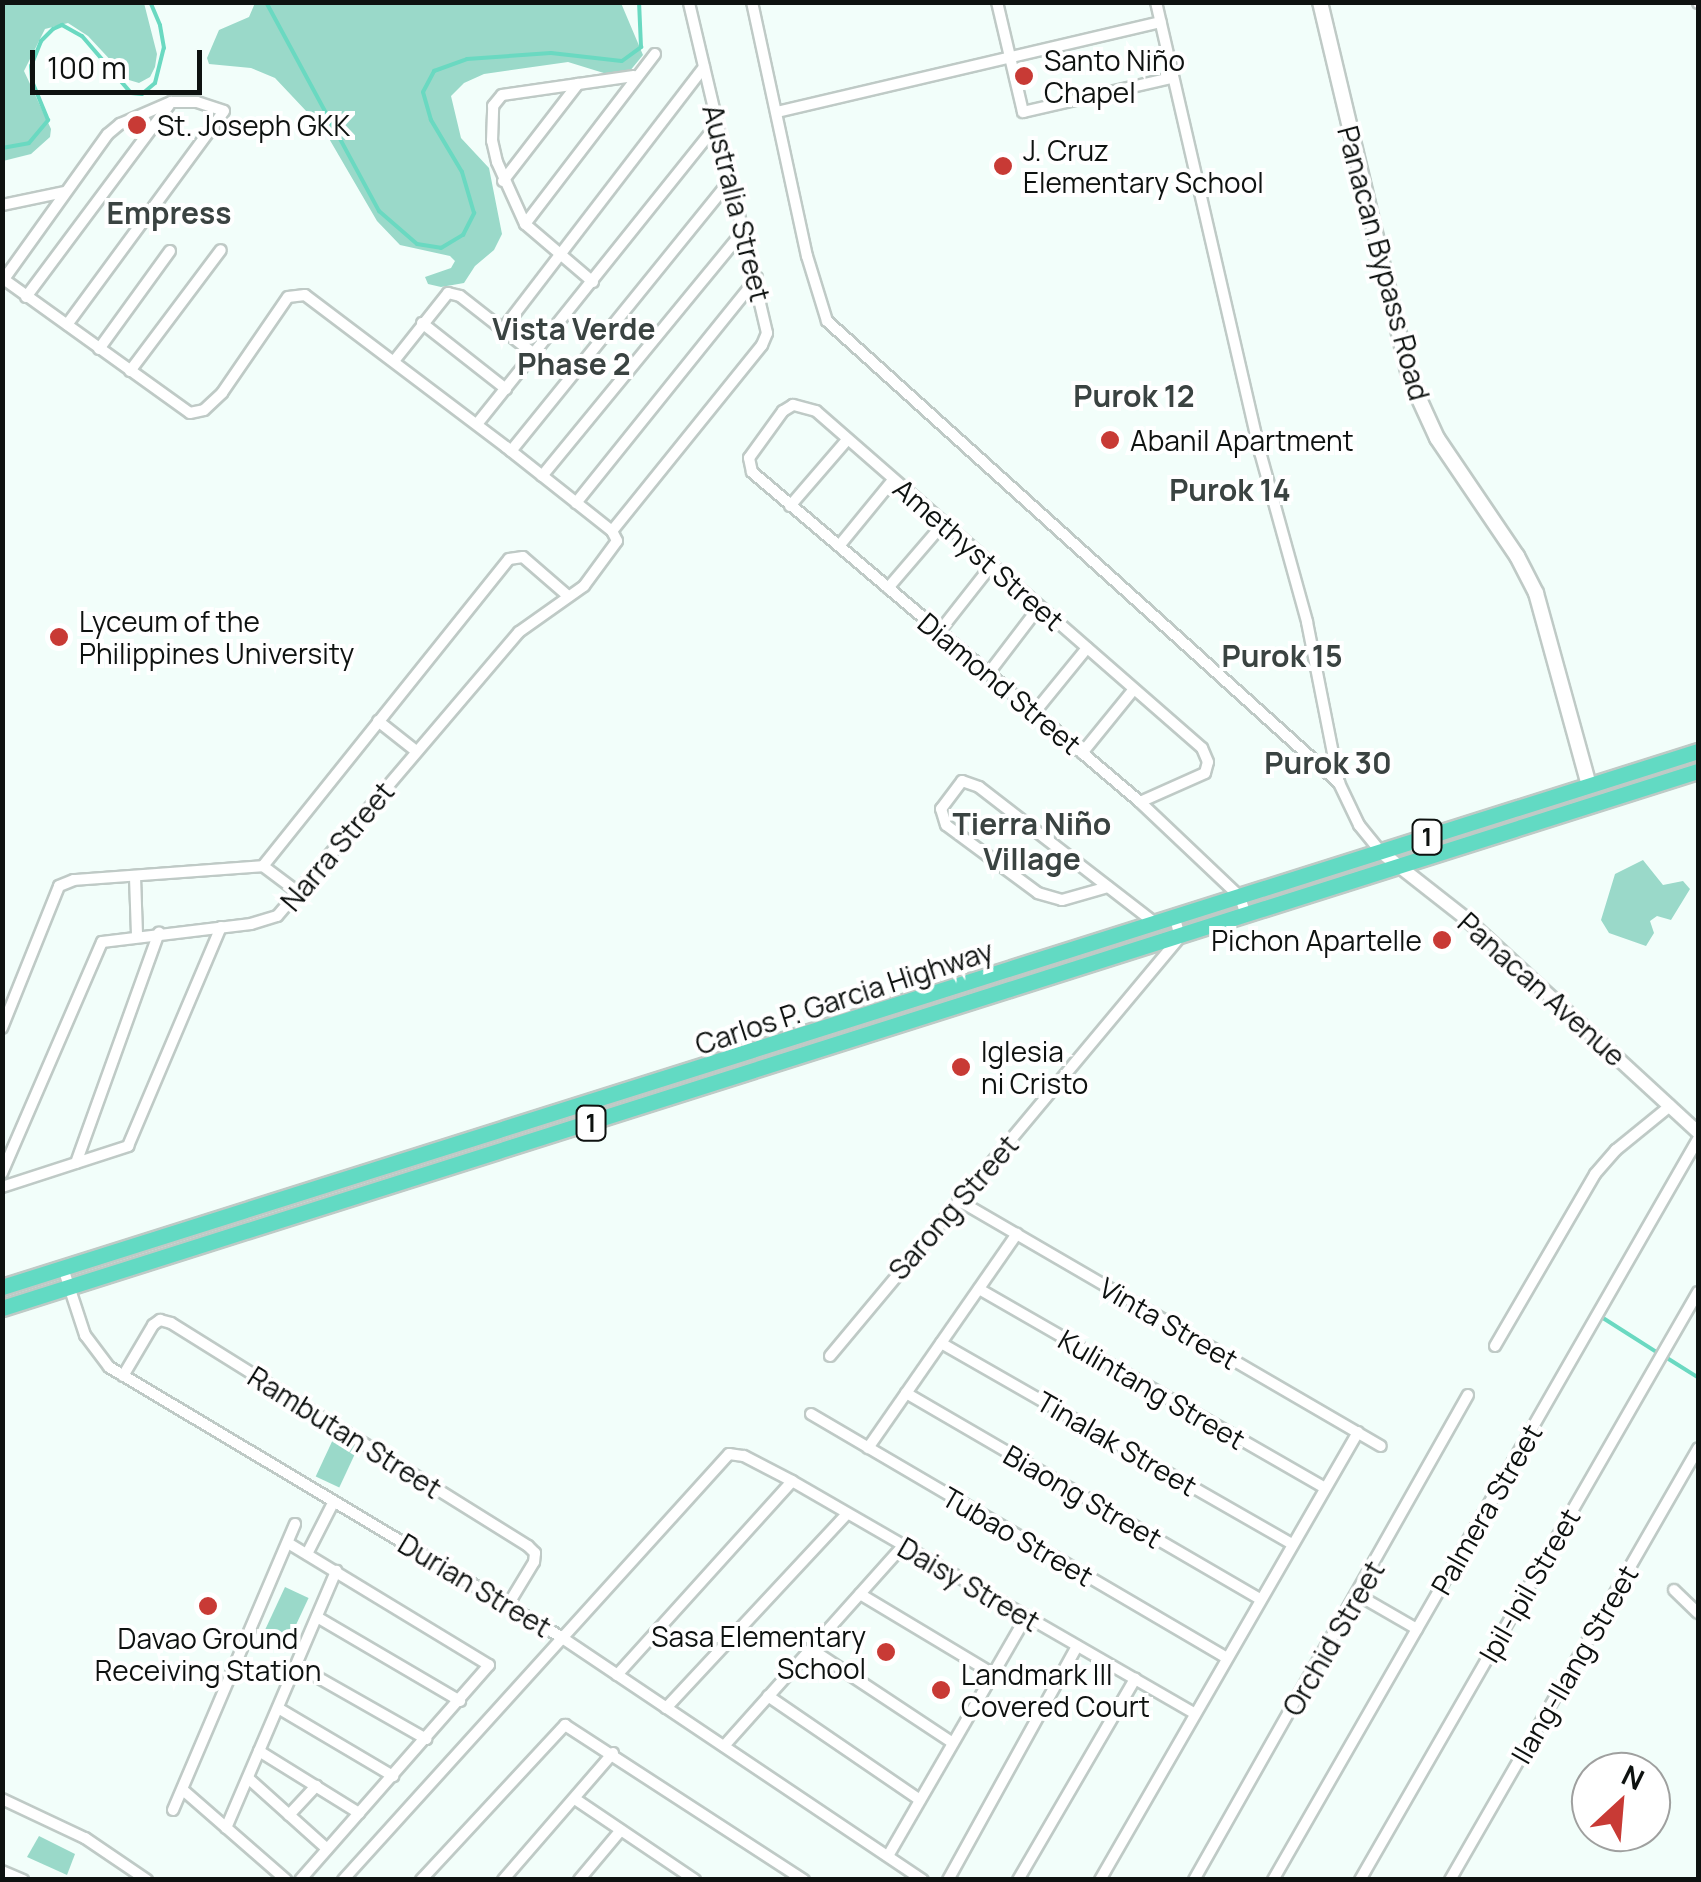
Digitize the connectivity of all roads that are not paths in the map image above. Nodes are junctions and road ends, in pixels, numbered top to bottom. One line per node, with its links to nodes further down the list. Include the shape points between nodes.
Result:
1 (689, 2): 9 (street, Australia Street)
2 (752, 2): 14 (street)
3 (997, 2): 8 (street)
4 (1156, 2): 6 (street)
5 (1320, 2): 63 (main road, Panacan Bypass Road, via 1410,379 1438,438 1536,593)
6 (1160, 22): 8 (street); 11 (street)
7 (655, 54): 10 (street)
8 (1010, 59): 11 (street, via 1023,112); 14 (street)
9 (704, 67): 15 (street, Australia Street); 24 (street)
10 (634, 76): 12 (street); 20 (street)
11 (1172, 78): 62 (street, via 1310,636)
12 (578, 84): 17 (street); 17 (street, via 496,99 492,141)
13 (171, 102): 18 (street, via 108,134); 28 (street); 30 (street, via 224,111)
14 (777, 112): 62 (street, via 806,256 827,321)
15 (716, 126): 16 (street, Australia Street); 27 (street)
16 (731, 179): 21 (street, Australia Street); 39 (street)
17 (503, 181): 20 (street)
18 (64, 192): 19 (street); 26 (street)
19 (2, 205)
20 (524, 224): 24 (street)
21 (745, 229): 25 (street, Australia Street); 41 (street)
22 (221, 250): 35 (street)
23 (170, 251): 32 (street)
24 (558, 256): 27 (street); 31 (street)
25 (757, 278): 43 (street); 46 (street, Australia Street, via 767,326 762,345)
26 (3, 279): 28 (street)
27 (592, 282): 33 (street)
28 (26, 297): 30 (street)
29 (422, 323): 31 (street, via 448,292); 34 (street); 36 (street)
30 (66, 324): 32 (street)
31 (503, 329): 33 (street)
32 (99, 348): 35 (street)
33 (534, 354): 36 (street)
34 (394, 360): 35 (street, via 299,292 288,297 204,410 183,411); 37 (street)
35 (130, 371)
36 (506, 388): 37 (street)
37 (477, 424): 39 (street)
38 (847, 440): 40 (street, Amethyst Street, via 816,411 793,405); 42 (street, Amethyst Street); 44 (street)
39 (511, 451): 41 (street)
40 (748, 458): 44 (street, Diamond Street, via 752,472)
41 (542, 476): 43 (street)
42 (893, 480): 45 (street, Amethyst Street); 47 (street)
43 (576, 502): 46 (street)
44 (790, 506): 47 (street, Diamond Street)
45 (943, 524): 48 (street, Amethyst Street); 49 (street)
46 (612, 532): 50 (street, Australia Street, via 615,550)
47 (839, 546): 49 (street, Diamond Street)
48 (992, 566): 51 (street, Amethyst Street); 52 (street)
49 (888, 588): 52 (street, Diamond Street)
50 (568, 596): 57 (street, via 518,556 509,559); 58 (street, Narra Street, via 520,632)
51 (1039, 607): 53 (street, Amethyst Street); 54 (street)
52 (939, 632): 54 (street, Diamond Street)
53 (1087, 648): 55 (street, Amethyst Street); 56 (street)
54 (988, 674): 56 (street, Diamond Street)
55 (1134, 689): 59 (street); 64 (street, Amethyst Street, via 1202,748 1208,762 1198,780)
56 (1034, 713): 59 (street, Diamond Street)
57 (378, 721): 58 (street); 68 (street)
58 (416, 751): 72 (street, Narra Street)
59 (1082, 753): 64 (street, Diamond Street)
60 (1691, 753): 61 (highway); 63 (highway, Carlos P. Garcia Highway / 1)
61 (1694, 772): 66 (highway, Carlos P. Garcia Highway / 1)
62 (1338, 783): 67 (street)
63 (1588, 786): 65 (highway, Carlos P. Garcia Highway / 1)
64 (1140, 802): 73 (street, Diamond Street)
65 (1490, 817): 66 (highway); 67 (highway, Carlos P. Garcia Highway / 1)
66 (1496, 836): 69 (highway, Carlos P. Garcia Highway / 1)
67 (1381, 852): 69 (street, Panacan Avenue); 73 (highway, Carlos P. Garcia Highway / 1)
68 (263, 866): 70 (street); 72 (street)
69 (1402, 866): 74 (highway, Carlos P. Garcia Highway / 1); 82 (street, Panacan Avenue)
70 (135, 877): 79 (street); 81 (street, via 58,886)
71 (1108, 887): 71 (street, via 973,783 962,780 942,809 946,826 1038,893 1062,900); 76 (street)
72 (299, 893): 77 (street, Narra Street, via 267,921)
73 (1240, 897): 74 (street, Diamond Street); 75 (highway, Carlos P. Garcia Highway / 1)
74 (1246, 916): 80 (highway, Carlos P. Garcia Highway / 1)
75 (1174, 918): 76 (highway, Carlos P. Garcia Highway / 1); 80 (street)
76 (1156, 924): 89 (highway, Carlos P. Garcia Highway / 1)
77 (221, 927): 78 (street, Narra Street); 84 (street, via 134,1136 121,1151)
78 (159, 933): 79 (street, Narra Street); 84 (street)
79 (137, 936): 85 (street, Narra Street, via 108,939 97,948)
80 (1180, 937): 87 (street, Sarong Street); 90 (highway, Carlos P. Garcia Highway / 1)
81 (2, 1028)
82 (1670, 1106): 83 (street, Panacan Avenue); 96 (street, via 1595,1174)
83 (1698, 1135): 126 (street, Palmera Street)
84 (76, 1163): 86 (street)
85 (2, 1173)
86 (2, 1187)
87 (958, 1200): 88 (street, Vinta Street); 97 (street, Sarong Street)
88 (1017, 1234): 92 (street); 102 (street, Vinta Street)
89 (64, 1268): 90 (street, Durian Street); 91 (highway, Carlos P. Garcia Highway / 1)
90 (70, 1286): 94 (highway, Carlos P. Garcia Highway / 1); 98 (street, Durian Street, via 91,1347)
91 (2, 1287)
92 (978, 1290): 95 (street); 107 (street, Kulintang Street)
93 (1698, 1292): 176 (street, Ipil-Ipil Street)
94 (2, 1308)
95 (941, 1343): 99 (street); 112 (street, Tinalak Street)
96 (1495, 1346)
97 (830, 1356)
98 (123, 1376): 108 (street, Durian Street); 122 (street, Rambutan Street, via 152,1324 171,1323 533,1550 534,1562)
99 (906, 1393): 104 (street); 120 (street, Biaong Street)
100 (1468, 1396): 119 (street, Orchid Street)
101 (811, 1414): 104 (street, Tubao Street)
102 (1358, 1432): 103 (street, Vinta Street); 107 (street)
103 (1380, 1446)
104 (868, 1448): 130 (street, Tubao Street)
105 (1698, 1448): 177 (street, Ilang-Ilang Street)
106 (792, 1481): 109 (street, Daisy Street); 127 (street, Daisy Street, via 744,1456 725,1456); 133 (street)
107 (1325, 1488): 112 (street)
108 (334, 1501): 114 (street); 122 (street, Durian Street)
109 (847, 1514): 113 (street, Daisy Street); 138 (street)
110 (295, 1524): 111 (street)
111 (288, 1543): 114 (street); 148 (street)
112 (1292, 1544): 120 (street)
113 (902, 1546): 118 (street); 125 (street, Daisy Street)
114 (307, 1554): 115 (street)
115 (336, 1572): 124 (street); 136 (street, via 489,1664)
116 (1674, 1590): 121 (street)
117 (1698, 1592): 121 (street)
118 (860, 1594): 129 (street); 132 (street)
119 (1358, 1595): 126 (street); 174 (street, Orchid Street)
120 (1260, 1600): 130 (street)
121 (1688, 1604): 123 (street)
122 (508, 1605): 127 (street, Durian Street)
123 (1698, 1613)
124 (316, 1617): 131 (street); 136 (street)
125 (1026, 1617): 128 (street, Daisy Street); 132 (street)
126 (1417, 1630): 175 (street, Palmera Street)
127 (562, 1637): 133 (street, Durian Street); 165 (street)
128 (1077, 1646): 134 (street, Daisy Street); 171 (street)
129 (810, 1649): 135 (street); 141 (street)
130 (1226, 1657): 139 (street)
131 (296, 1664): 137 (street); 140 (street)
132 (993, 1674): 141 (street)
133 (618, 1675): 138 (street, Durian Street)
134 (1134, 1679): 139 (street, Daisy Street); 172 (street)
135 (768, 1696): 142 (street); 151 (street)
136 (460, 1701): 140 (street)
137 (278, 1708): 143 (street); 145 (street)
138 (666, 1708): 142 (street, Durian Street)
139 (1194, 1713): 173 (street)
140 (426, 1738): 145 (street)
141 (953, 1743): 151 (street)
142 (724, 1746): 158 (street, Durian Street)
143 (259, 1752): 146 (street); 147 (street)
144 (613, 1753): 150 (street); 166 (street, via 565,1725); 169 (street)
145 (393, 1776): 153 (street)
146 (248, 1778): 154 (street); 155 (street)
147 (316, 1786): 153 (street); 154 (street)
148 (184, 1790): 152 (street); 155 (street)
149 (2, 1798): 162 (street, via 85,1838)
150 (575, 1800): 156 (street); 167 (street)
151 (920, 1800): 158 (street)
152 (173, 1810)
153 (359, 1814): 157 (street)
154 (290, 1815): 157 (street)
155 (226, 1828): 163 (street)
156 (621, 1830): 160 (street); 168 (street)
157 (327, 1849): 164 (street)
158 (888, 1856): 170 (street, Durian Street)
159 (2, 1871): 161 (street)
160 (586, 1877)
161 (23, 1880)
162 (146, 1880)
163 (286, 1880)
164 (300, 1880)
165 (343, 1880)
166 (421, 1880)
167 (503, 1880)
168 (696, 1880)
169 (804, 1880)
170 (923, 1880)
171 (948, 1880)
172 (1018, 1880)
173 (1100, 1880)
174 (1194, 1880)
175 (1273, 1880)
176 (1360, 1880)
177 (1450, 1880)

